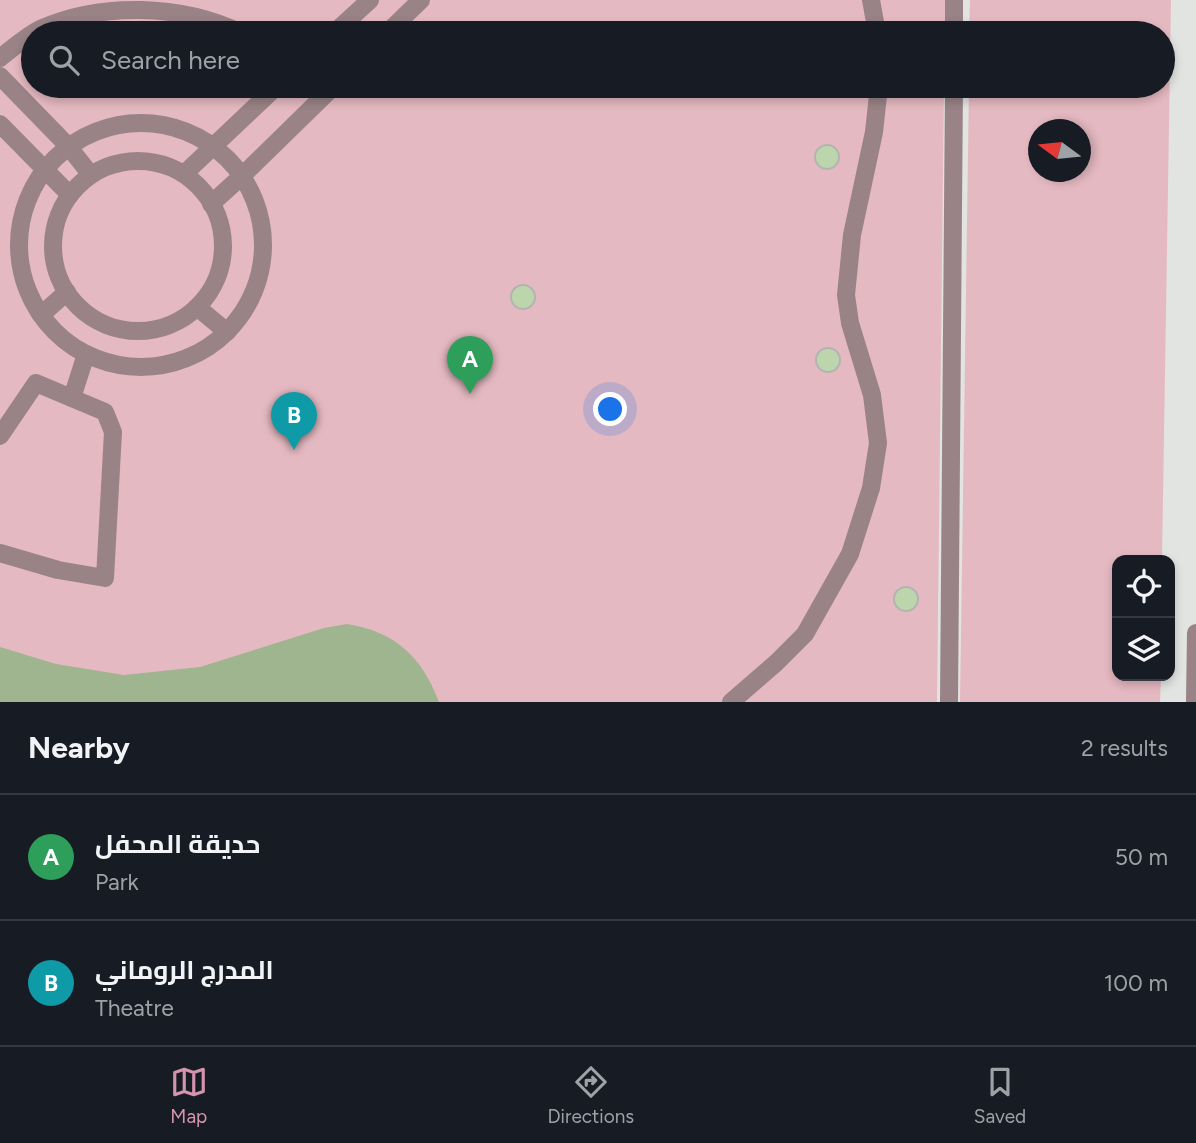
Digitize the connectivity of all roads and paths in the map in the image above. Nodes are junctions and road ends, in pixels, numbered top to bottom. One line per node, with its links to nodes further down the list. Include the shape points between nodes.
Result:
1 (370, 0): 7 (street)
2 (421, 0): 8 (street)
3 (871, 0): 9 (street)
4 (954, 0): 10 (street)
5 (61, 21): 6 (street, via 108,13 177,12)
6 (204, 21)
7 (347, 21)
8 (399, 21)
9 (875, 21)
10 (954, 21)
11 (21, 42): 12 (street)
12 (0, 58)
13 (0, 76): 15 (street)
14 (21, 98): 22 (street)
15 (21, 98)
16 (264, 98): 21 (street)
17 (322, 98): 25 (street)
18 (878, 98): 38 (street, via 852,235 846,295 872,395 878,443 871,488 850,554 805,634)
19 (954, 98): 39 (street)
20 (0, 124): 23 (street)
21 (213, 145): 22 (street, via 179,127 141,121 102,128); 24 (street); 25 (street)
22 (68, 146): 23 (street); 26 (street)
23 (45, 170): 27 (street); 31 (street, via 24,210 19,249 26,287)
24 (184, 174): 26 (street, via 159,163 131,160 104,167); 28 (street)
25 (243, 175): 28 (street); 32 (street, via 261,214 264,257 252,298)
26 (91, 176): 27 (street)
27 (70, 195): 29 (street, via 54,230 53,258)
28 (211, 204): 30 (street, via 219,218 223,247 218,275)
29 (67, 292): 30 (street, via 100,324 128,332 157,330); 31 (street)
30 (197, 307): 32 (street)
31 (41, 315): 33 (street)
32 (228, 332): 33 (street, via 193,357 152,368 109,364)
33 (86, 354): 34 (street)
34 (72, 398): 35 (street, via 36,383); 36 (street, via 105,412 113,432 105,578)
35 (0, 436)
36 (0, 553)
37 (1196, 633): 40 (street)
38 (731, 702)
39 (949, 702)
40 (1195, 702)

